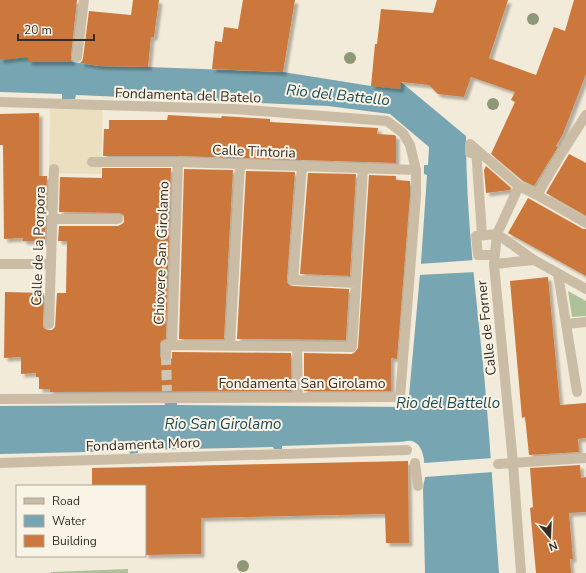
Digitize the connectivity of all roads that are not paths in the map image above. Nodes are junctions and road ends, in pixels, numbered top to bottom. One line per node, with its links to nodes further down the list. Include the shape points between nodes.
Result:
1 (84, 0): 2 (street)
2 (77, 57)
3 (0, 102): 12 (street, Fondamenta del Batelo, via 234,109 387,121 403,133 410,146)
4 (586, 115): 15 (street)
5 (92, 162): 6 (street, Calle Tintoria)
6 (178, 162): 7 (street, Calle Tintoria); 31 (street, Chiovere San Girolamo)
7 (240, 164): 8 (street, Calle Tintoria); 32 (street)
8 (302, 166): 9 (street, Calle Tintoria); 26 (street, via 293,280)
9 (363, 168): 12 (street, Calle Tintoria); 26 (street, Chiovere San Girolamo)
10 (54, 169): 16 (street, Calle de la Porpora)
11 (499, 169): 13 (street); 13 (street, via 476,151); 14 (street)
12 (416, 170): 36 (street, Fondamenta San Girolamo, via 400,397)
13 (477, 171): 20 (street)
14 (519, 186): 15 (street); 19 (street, Calle de Forner)
15 (537, 195): 18 (street)
16 (52, 218): 17 (street); 24 (street, Calle de la Porpora)
17 (118, 219)
18 (586, 223)
19 (497, 234): 20 (street); 21 (street, Calle de Forner); 22 (street)
20 (482, 235): 21 (street, via 476,236 478,255)
21 (494, 259): 22 (street); 42 (street, Calle de Forner)
22 (534, 260): 25 (street)
23 (0, 264): 24 (street)
24 (51, 264): 29 (street, Calle de la Porpora)
25 (558, 274): 27 (street); 30 (street)
26 (356, 283): 33 (street, Chiovere San Girolamo, via 352,347)
27 (586, 289)
28 (586, 322): 30 (street)
29 (49, 324)
30 (566, 324): 35 (street)
31 (172, 345): 32 (street, Chiovere San Girolamo); 34 (street, Chiovere San Girolamo, via 166,345)
32 (230, 345): 33 (street, Chiovere San Girolamo)
33 (297, 346): 36 (street)
34 (166, 355)
35 (577, 392)
36 (298, 397): 37 (street, Fondamenta San Girolamo, via 167,395)
37 (0, 399)
38 (407, 450): 40 (street, Fondamenta Moro)
39 (586, 458): 42 (street)
40 (0, 463)
41 (415, 463): 44 (street)
42 (513, 463): 43 (street); 45 (street, Calle de Forner)
43 (498, 464)
44 (418, 486)
45 (521, 573)

